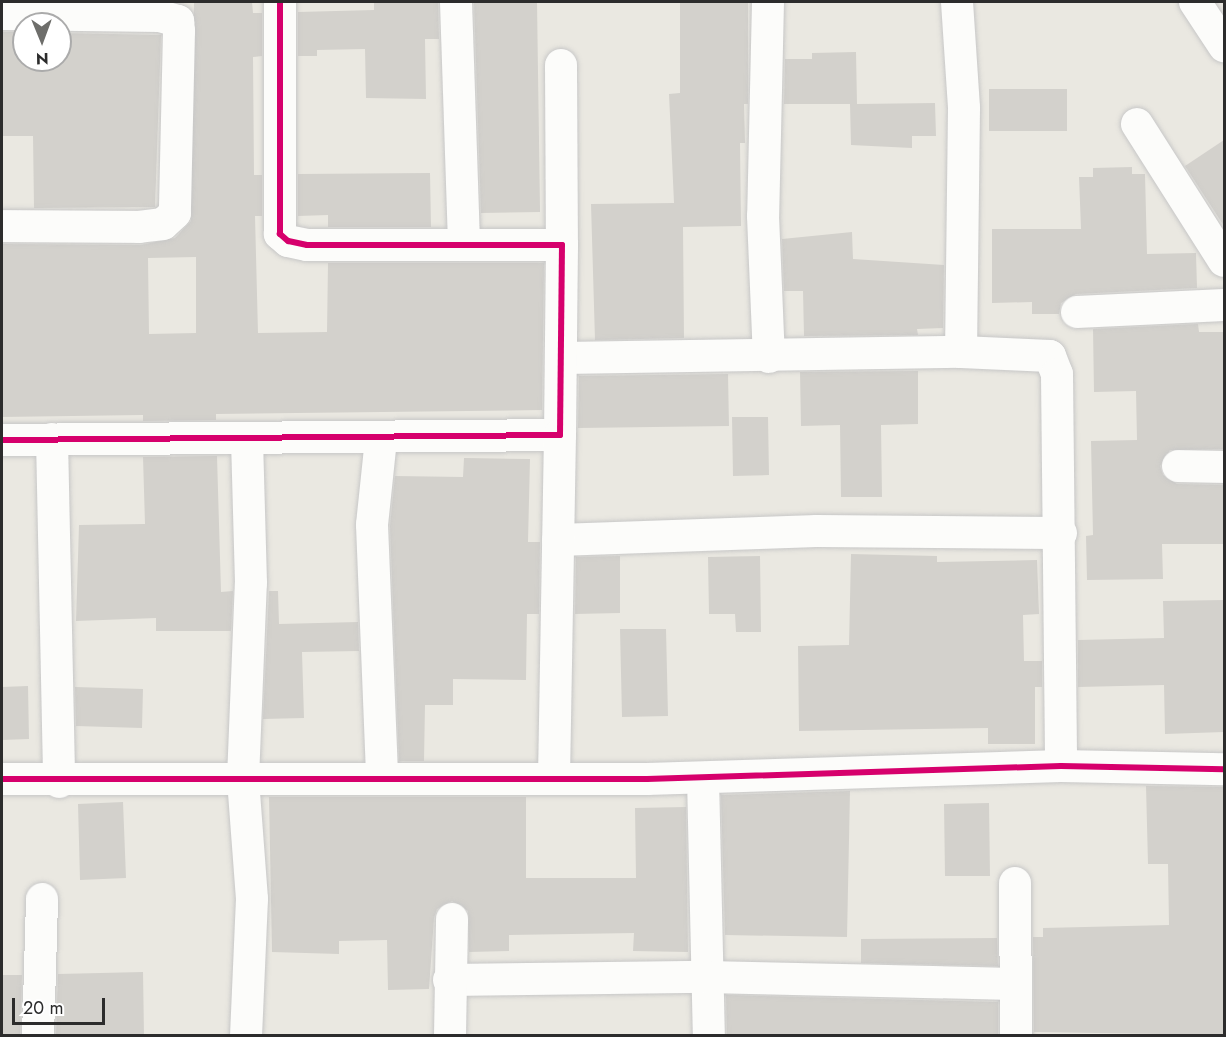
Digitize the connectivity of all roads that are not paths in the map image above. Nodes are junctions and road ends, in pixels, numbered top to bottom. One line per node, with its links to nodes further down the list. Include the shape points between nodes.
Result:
1 (280, 2): 12 (street, via 280,234 288,241 307,245)
2 (456, 2): 12 (street)
3 (768, 2): 17 (street, via 764,216)
4 (957, 2): 16 (street, via 964,108)
5 (1195, 2): 7 (street)
6 (2, 14): 10 (street, via 160,16 178,21 179,31 175,213 162,224 139,226)
7 (1224, 46)
8 (561, 65): 11 (street)
9 (1137, 124): 13 (street)
10 (2, 226)
11 (562, 245): 12 (street); 18 (street)
12 (464, 246)
13 (1224, 261)
14 (1224, 305): 15 (street)
15 (1077, 312)
16 (961, 352): 17 (street); 26 (street, via 1041,354 1056,363)
17 (769, 357): 18 (street)
18 (564, 358): 19 (street)
19 (560, 435): 23 (street); 27 (street)
20 (52, 439): 21 (street); 22 (street); 35 (street)
21 (2, 440)
22 (247, 440): 23 (street); 34 (street, via 251,583)
23 (381, 440): 30 (street, via 372,525 376,709)
24 (1178, 466): 25 (street)
25 (1224, 467)
26 (1061, 533): 27 (street, via 817,531); 28 (street)
27 (558, 540): 31 (street)
28 (1061, 766): 29 (street); 32 (street)
29 (1224, 769)
30 (382, 777): 31 (street); 34 (street)
31 (554, 778): 32 (street)
32 (703, 778): 39 (street)
33 (2, 779): 35 (street)
34 (243, 779): 35 (street); 43 (street, via 252,899)
35 (59, 782)
36 (1015, 883): 41 (street)
37 (42, 899): 42 (street)
38 (452, 919): 40 (street)
39 (707, 977): 40 (street); 41 (street); 45 (street)
40 (449, 980): 44 (street)
41 (1014, 984): 46 (street)
42 (38, 1035)
43 (246, 1035)
44 (450, 1035)
45 (709, 1035)
46 (1016, 1035)

